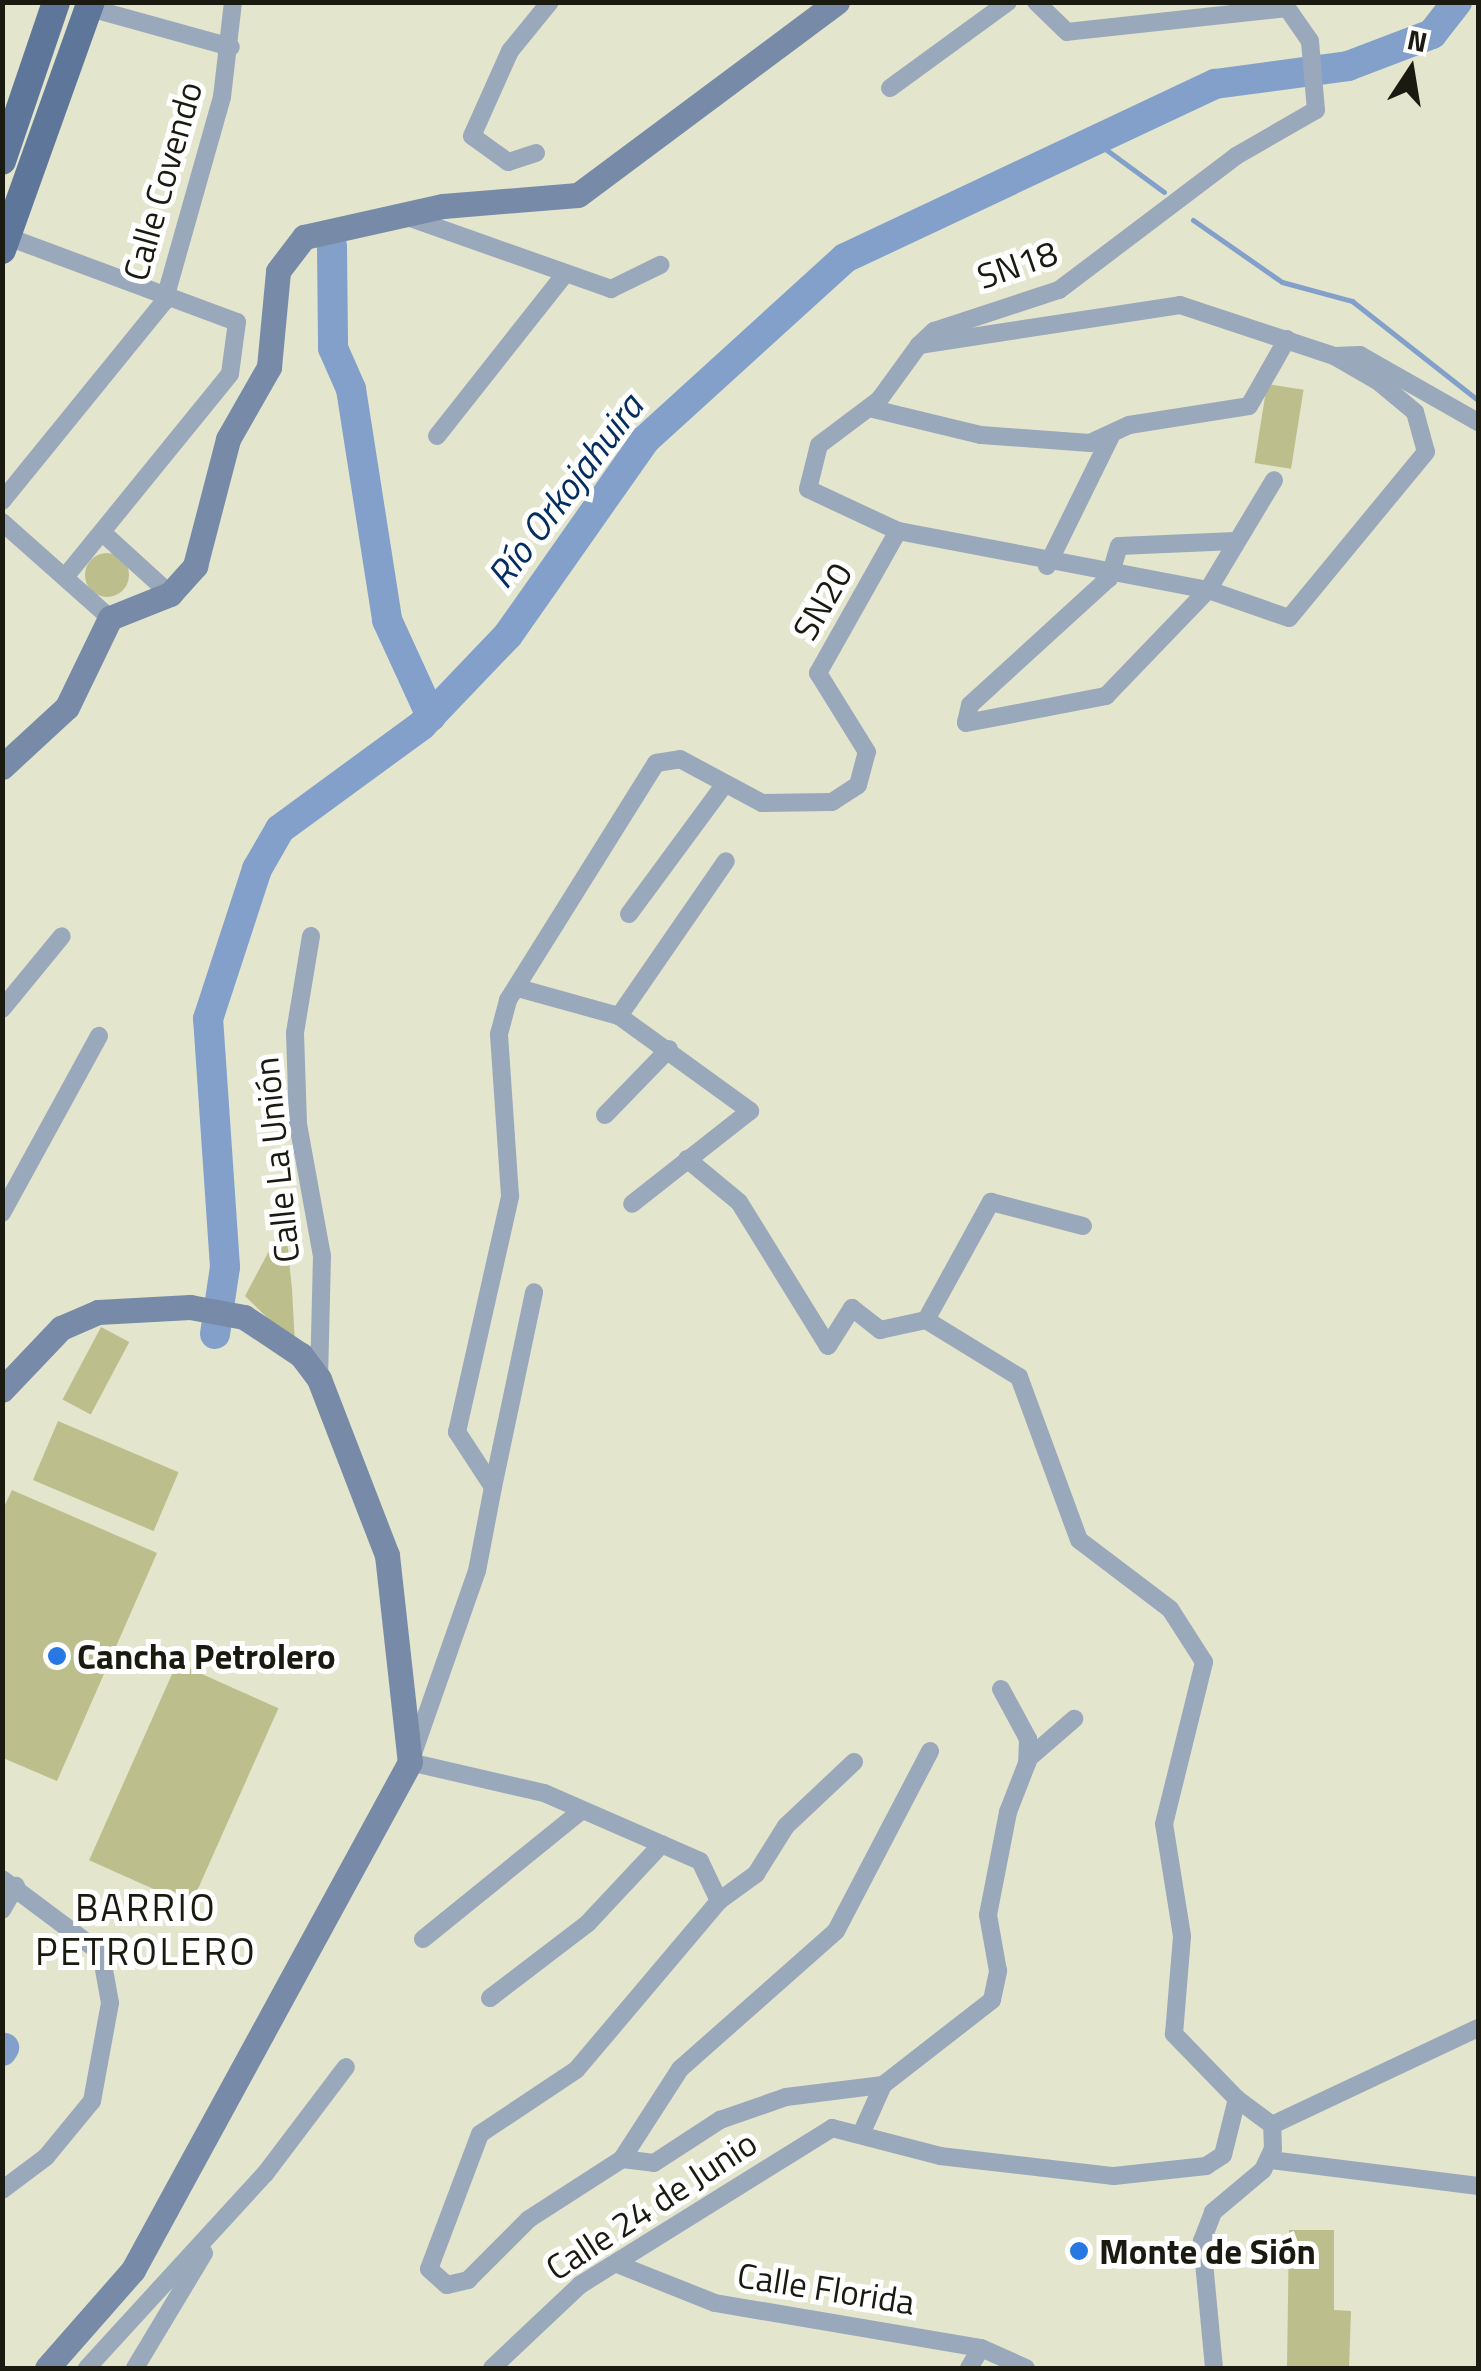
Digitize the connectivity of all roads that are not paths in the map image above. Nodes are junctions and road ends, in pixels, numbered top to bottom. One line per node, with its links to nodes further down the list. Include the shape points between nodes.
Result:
1 (56, 2): 11 (main road)
2 (233, 2): 8 (street, Calle Covendo)
3 (550, 2): 10 (street, via 510,51 472,136 508,162)
4 (837, 2): 12 (main road, via 578,195)
5 (1008, 2): 9 (street)
6 (1036, 2): 18 (street, SN18, via 1067,32 1287,8 1310,41 1318,93 1303,123 1236,156 1078,279 955,318)
7 (82, 4): 8 (street); 13 (main road)
8 (231, 46): 16 (street, Calle Covendo)
9 (890, 88)
10 (536, 153)
11 (2, 161)
12 (401, 215): 15 (street); 34 (main road, via 324,226 288,252 269,367 228,439 201,554)
13 (4, 240): 16 (street)
14 (660, 264): 15 (street, via 622,288)
15 (565, 274): 22 (street)
16 (164, 302): 25 (street, Calle Covendo); 28 (street, via 238,322 230,374)
17 (1287, 339): 18 (street, via 1156,304); 19 (street); 23 (street, via 1250,406 1129,424)
18 (920, 345): 20 (street, SN18)
19 (1334, 356): 21 (street, via 1360,355); 33 (street, via 1401,397 1422,426 1426,452 1289,618)
20 (870, 408): 23 (street, via 982,435); 27 (street, SN18, via 836,426 805,478 816,495)
21 (1478, 422)
22 (437, 436)
23 (1111, 436): 30 (street)
24 (1274, 480): 29 (street)
25 (2, 501)
26 (2, 522): 31 (street)
27 (898, 532): 30 (street); 37 (street, SN20, via 818,673 868,752 858,785 832,802 793,805)
28 (104, 534): 31 (street); 34 (street)
29 (1236, 541): 32 (street, via 1127,542); 33 (street)
30 (1047, 566): 32 (street)
31 (66, 576): 35 (street)
32 (1109, 578): 33 (street); 33 (street, via 970,705 966,723 1094,703)
33 (1208, 590)
34 (170, 594): 35 (main road)
35 (110, 618): 36 (main road, via 67,707)
36 (2, 768)
37 (722, 788): 39 (street); 42 (street, via 680,759 656,763)
38 (726, 861): 44 (street)
39 (629, 914)
40 (62, 936): 43 (street)
41 (311, 936): 54 (street, Calle La Unión, via 295,1033 298,1124 322,1256)
42 (518, 988): 44 (street); 56 (street, via 499,1034 510,1196 457,1432)
43 (2, 1009)
44 (619, 1016): 46 (street)
45 (99, 1036): 50 (street)
46 (669, 1049): 47 (street); 48 (street, via 750,1111)
47 (605, 1115)
48 (687, 1159): 49 (street); 53 (street, via 739,1202 828,1346 852,1308 880,1330)
49 (632, 1204)
50 (2, 1213)
51 (1083, 1226): 53 (street, via 991,1202)
52 (534, 1292): 56 (street)
53 (926, 1320): 73 (street, via 1019,1377 1079,1540 1170,1609 1204,1662 1164,1824 1182,1936 1174,2034)
54 (318, 1379): 55 (main road, via 286,1343 244,1318 200,1309 75,1317); 60 (main road, via 387,1555)
55 (2, 1390)
56 (493, 1487): 60 (street, via 477,1571)
57 (1001, 1690): 62 (street, via 1028,1739)
58 (1074, 1719): 62 (street)
59 (930, 1752): 76 (street, via 836,1931 680,2068)
60 (410, 1762): 63 (street, via 510,1782); 83 (main road, via 133,2270)
61 (854, 1762): 66 (street, via 786,1826 756,1874)
62 (1027, 1764): 72 (street, via 990,1896 992,2000)
63 (580, 1812): 64 (street); 68 (street)
64 (662, 1844): 66 (street, via 711,1871); 69 (street, via 588,1923)
65 (9, 1883): 67 (street); 79 (street, via 101,1953 109,2034 105,2065 75,2127)
66 (719, 1900): 76 (street, via 576,2070 480,2134 429,2269 447,2285 468,2280 561,2193)
67 (2, 1910)
68 (422, 1939)
69 (490, 1998)
70 (1478, 2028): 74 (street)
71 (346, 2067): 80 (street)
72 (883, 2086): 75 (street); 76 (street, via 786,2097 720,2120 654,2163)
73 (1236, 2099): 74 (street); 75 (street, Calle 24 de Junio, via 1222,2155 1149,2176 986,2164)
74 (1272, 2124): 77 (street)
75 (862, 2132): 81 (street, Calle 24 de Junio, via 816,2134)
76 (622, 2158)
77 (1270, 2160): 78 (street); 89 (street, via 1213,2212 1202,2241)
78 (1478, 2186)
79 (2, 2190)
80 (215, 2230): 84 (street); 85 (street)
81 (617, 2264): 82 (street, Calle Florida, via 788,2322); 86 (street, Calle 24 de Junio, via 569,2294)
82 (981, 2348): 87 (street); 88 (street, Calle Florida)
83 (48, 2368)
84 (87, 2368)
85 (135, 2368)
86 (492, 2368)
87 (970, 2368)
88 (1026, 2368)
89 (1214, 2368)

